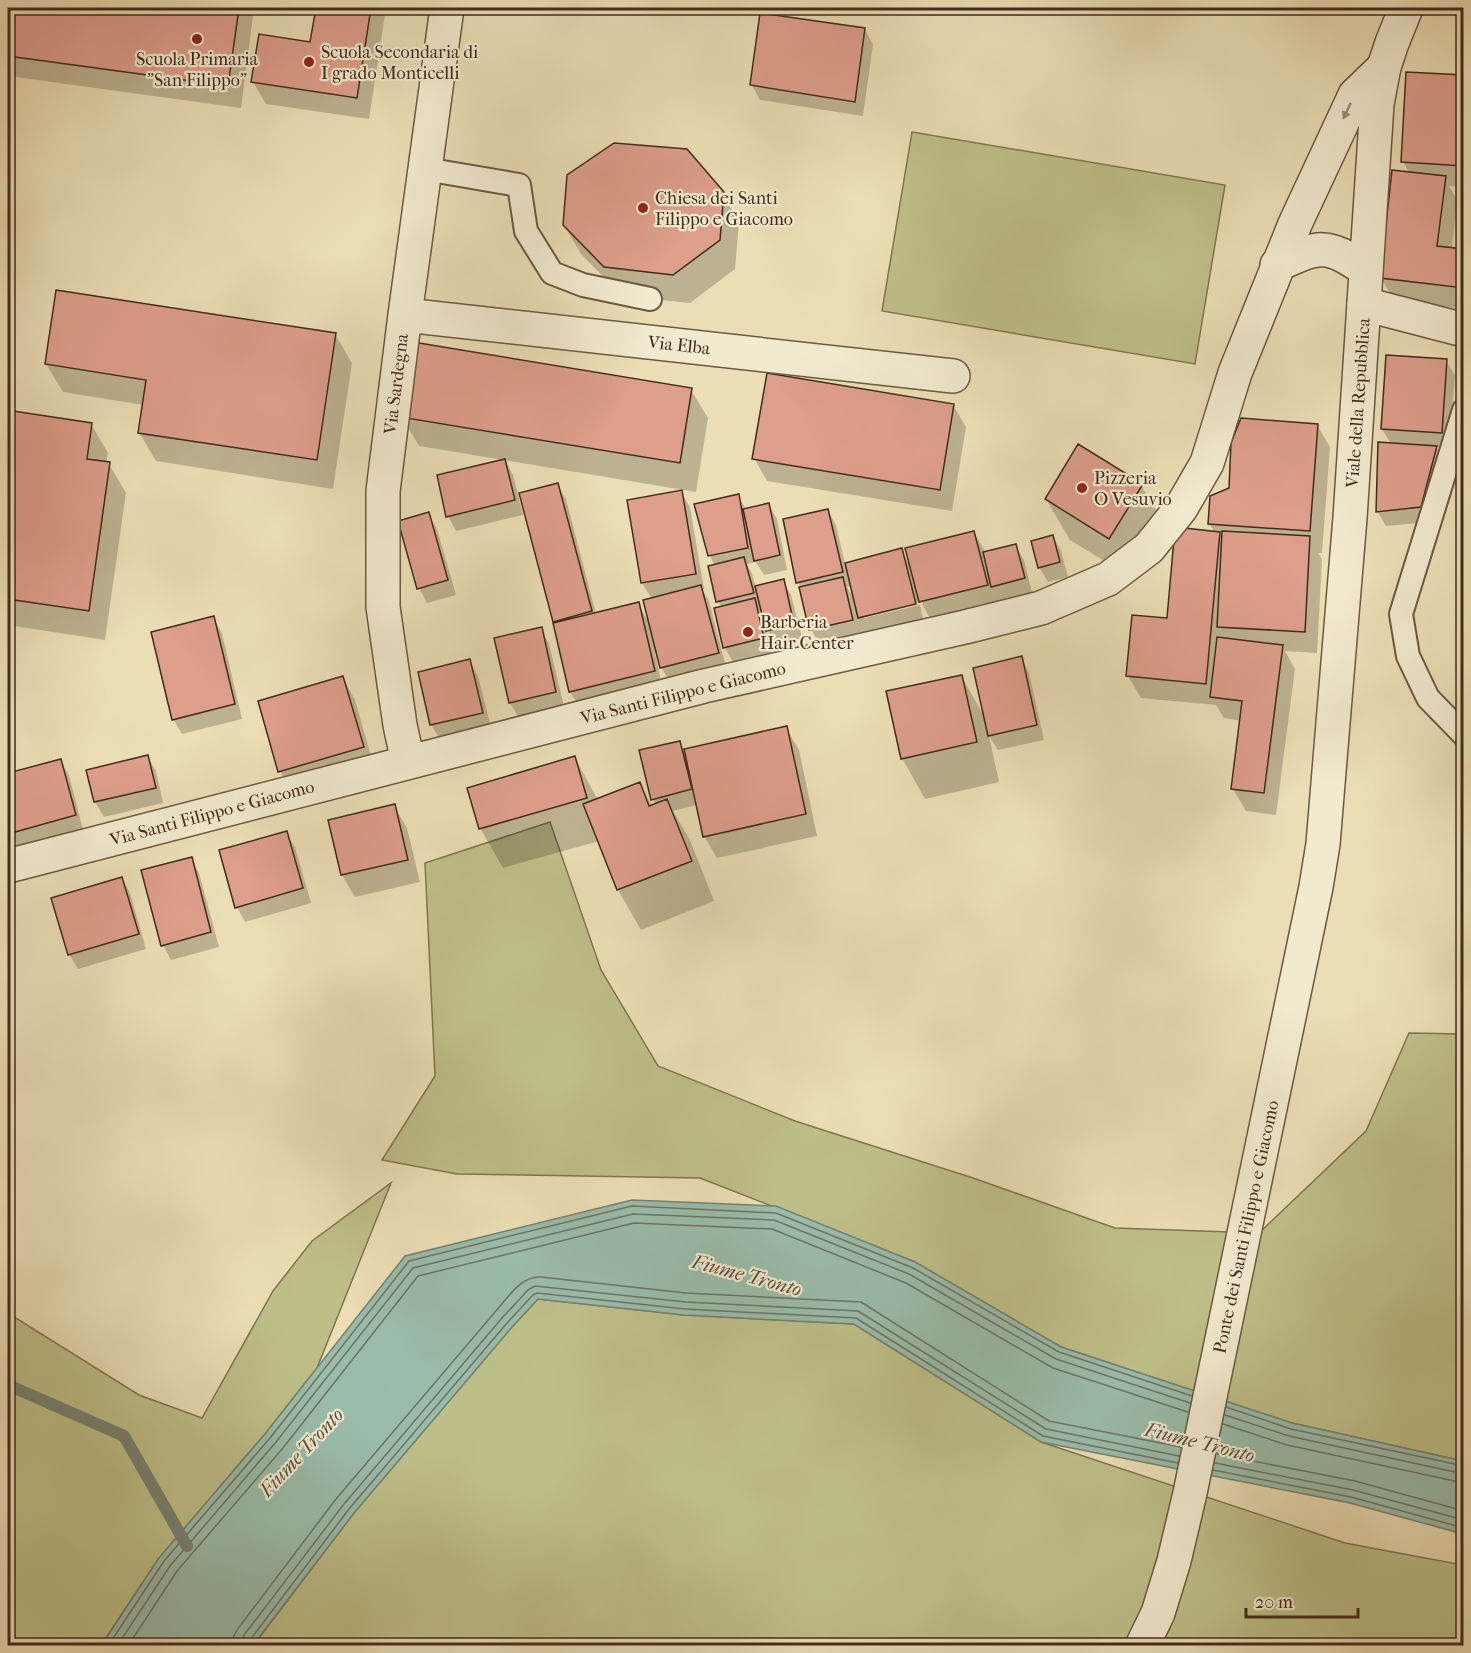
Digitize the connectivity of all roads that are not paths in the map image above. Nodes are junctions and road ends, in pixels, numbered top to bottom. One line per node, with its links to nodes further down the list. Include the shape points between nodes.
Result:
1 (447, 8): 4 (street, Via Sardegna)
2 (1406, 8): 3 (street, Viale della Repubblica)
3 (1384, 67): 5 (street, Via Santi Filippo e Giacomo, one-way to 5, via 1355,95); 6 (street, Viale della Repubblica, via 1377,104)
4 (425, 169): 7 (lane, via 519,185 526,231 552,273 583,285); 9 (street, Via Sardegna)
5 (1277, 265): 6 (street, via 1316,249 1332,250); 14 (street, Via Santi Filippo e Giacomo, via 1235,373 1207,463 1181,508 1149,548 1108,579 1041,608 704,686)
6 (1366, 270): 8 (street, Viale della Repubblica)
7 (651, 299)
8 (1364, 304): 10 (street); 15 (street, Viale della Repubblica)
9 (405, 315): 11 (street, Via Elba); 14 (street, Via Sardegna, via 383,491 383,606)
10 (1464, 330)
11 (953, 376)
12 (1464, 410): 13 (lane, via 1401,614 1408,656 1428,698)
13 (1464, 735)
14 (408, 762): 16 (street, Via Santi Filippo e Giacomo)
15 (1328, 803): 17 (street, Ponte dei Santi Filippo e Giacomo, via 1316,887 1190,1493 1158,1612)
16 (8, 866)
17 (1142, 1646)

